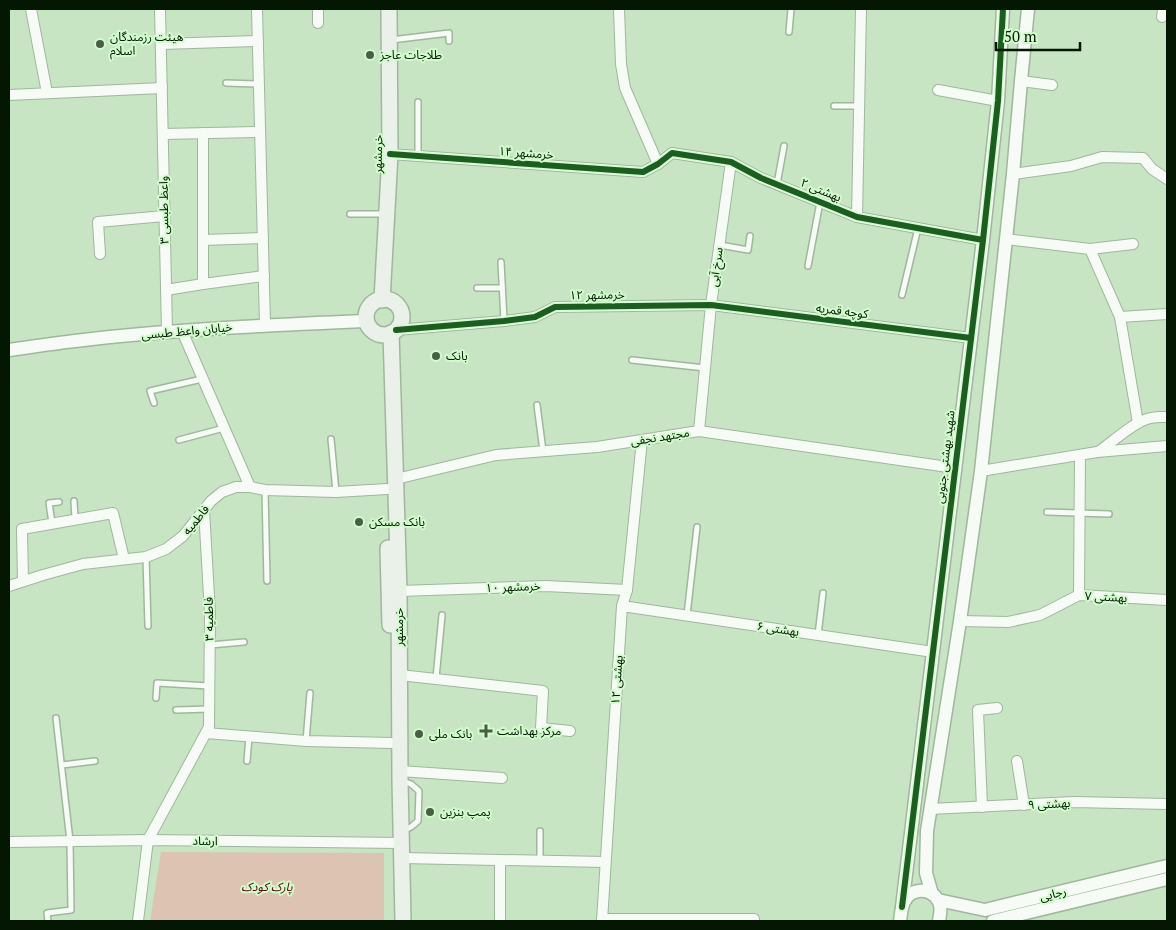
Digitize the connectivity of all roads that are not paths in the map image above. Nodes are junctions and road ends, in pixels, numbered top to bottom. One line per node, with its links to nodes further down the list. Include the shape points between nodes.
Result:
1 (31, 9): 23 (street)
2 (160, 9): 16 (street, واعظ طبسی ۳)
3 (257, 9): 14 (street)
4 (318, 9): 11 (street)
5 (389, 9): 13 (main road, خرمشهر)
6 (619, 9): 36 (street, via 625,88)
7 (791, 9): 12 (lane)
8 (861, 9): 28 (street)
9 (1003, 9): 25 (street, شهید بهشتی جنوبی)
10 (1028, 9): 17 (street)
11 (318, 23)
12 (789, 32)
13 (389, 40): 15 (lane, via 449,32); 33 (main road, خرمشهر)
14 (258, 42): 16 (street); 19 (street)
15 (449, 42)
16 (161, 44): 21 (street, واعظ طبسی ۳)
17 (1021, 81): 20 (street); 37 (street)
18 (226, 83): 19 (lane)
19 (259, 84): 29 (street)
20 (1052, 86)
21 (162, 88): 23 (street); 31 (street, واعظ طبسی ۳)
22 (938, 90): 25 (street)
23 (47, 93): 24 (street)
24 (9, 95)
25 (998, 101): 50 (street, شهید بهشتی جنوبی)
26 (418, 102): 34 (lane)
27 (834, 106): 28 (lane)
28 (859, 106): 44 (street)
29 (260, 132): 30 (street); 47 (street)
30 (203, 133): 31 (street); 49 (street)
31 (162, 134): 43 (street, واعظ طبسی ۳)
32 (784, 146): 39 (lane)
33 (390, 154): 34 (street, خرمشهر ۱۴); 42 (main road, خرمشهر)
34 (418, 156): 36 (street, خرمشهر ۱۴, via 643,172)
35 (732, 162): 36 (street, بهشتی ۲, via 672,153); 39 (street, بهشتی ۲); 52 (street, سرخ آبی)
36 (658, 164)
37 (1013, 174): 38 (street, via 1072,166 1102,157 1143,158); 48 (street)
38 (1167, 179)
39 (776, 185): 40 (street, بهشتی ۲)
40 (820, 202): 44 (street, بهشتی ۲); 56 (lane)
41 (350, 214): 42 (lane)
42 (387, 214): 63 (main road, خرمشهر)
43 (164, 216): 54 (street, via 98,222); 61 (street, واعظ طبسی ۳)
44 (857, 217): 45 (street, بهشتی ۲)
45 (918, 228): 50 (street, بهشتی ۲); 62 (lane)
46 (750, 236): 52 (lane, via 748,250)
47 (263, 238): 49 (street); 57 (street)
48 (1006, 239): 53 (street); 92 (street)
49 (203, 240): 58 (street)
50 (983, 240): 73 (street, شهید بهشتی جنوبی)
51 (1133, 244): 53 (street)
52 (720, 245): 64 (street, سرخ آبی)
53 (1090, 249): 66 (street)
54 (100, 254)
55 (501, 262): 60 (lane)
56 (808, 266)
57 (264, 276): 58 (street); 69 (street)
58 (203, 284): 61 (street)
59 (477, 288): 60 (lane)
60 (502, 288): 68 (lane)
61 (166, 290): 71 (street, واعظ طبسی ۳)
62 (902, 295)
63 (382, 300): 67 (main road, via 371,304); 72 (main road, via 394,303 401,313 400,325)
64 (711, 305): 68 (street, خرمشهر ۱۲, via 555,307 535,317); 73 (street, کوچه قمریه); 76 (street, سرخ آبی)
65 (1167, 314): 66 (street)
66 (1120, 317): 81 (street)
67 (366, 321): 69 (street, خیابان واعظ طبسی); 72 (main road, via 375,333)
68 (504, 321): 72 (street, خرمشهر ۱۲)
69 (265, 325): 70 (street, خیابان واعظ طبسی)
70 (182, 331): 71 (street, خیابان واعظ طبسی); 77 (street)
71 (167, 332): 74 (street, خیابان واعظ طبسی)
72 (391, 333): 93 (main road, خرمشهر)
73 (971, 338): 91 (street, شهید بهشتی جنوبی)
74 (9, 350)
75 (632, 360): 76 (lane)
76 (705, 368): 83 (street, سرخ آبی)
77 (202, 378): 78 (lane, via 150,391); 82 (street)
78 (154, 403)
79 (537, 405): 88 (lane)
80 (1167, 417): 81 (street, via 1157,416)
81 (1138, 423): 89 (street)
82 (224, 428): 85 (lane); 94 (street)
83 (699, 431): 86 (street, مجتهد نجفی); 91 (street, مجتهد نجفی)
84 (331, 439): 96 (lane)
85 (179, 440)
86 (642, 440): 88 (street, مجتهد نجفی); 113 (street, بهشتی ۱۲)
87 (1167, 446): 89 (street)
88 (543, 451): 93 (street, مجتهد نجفی, via 496,455)
89 (1097, 452): 90 (street)
90 (1080, 455): 92 (street); 101 (street)
91 (956, 468): 110 (street, شهید بهشتی جنوبی)
92 (981, 471): 112 (street)
93 (392, 484): 96 (street, فاطمیه); 114 (main road, خرمشهر); 140 (main road, خرمشهر)
94 (250, 486): 95 (street, فاطمیه); 99 (street, فاطمیه, via 222,492)
95 (264, 490): 96 (street, فاطمیه); 109 (lane)
96 (336, 492)
97 (74, 501): 103 (lane)
98 (59, 502): 104 (lane, via 49,503)
99 (204, 510): 106 (street, فاطمیه, via 184,536 166,549); 125 (street, فاطمیه ۳)
100 (1047, 512): 101 (lane)
101 (1080, 512): 102 (lane); 116 (street)
102 (1109, 514)
103 (75, 519): 104 (street); 107 (street, via 113,513)
104 (52, 524): 108 (street, via 22,529)
105 (697, 526): 120 (lane)
106 (146, 557): 107 (street, فاطمیه); 122 (lane)
107 (124, 559): 108 (street, فاطمیه, via 83,564)
108 (23, 581): 111 (street, فاطمیه)
109 (267, 581)
110 (941, 584): 112 (street); 126 (street, شهید بهشتی جنوبی)
111 (9, 586)
112 (964, 588): 121 (street)
113 (627, 590): 114 (street, خرمشهر ۱۰, via 546,586); 118 (street, بهشتی ۱۲)
114 (400, 591): 127 (main road, خرمشهر)
115 (823, 593): 123 (lane)
116 (1079, 595): 117 (street, بهشتی ۷); 121 (street, بهشتی ۷, via 1040,615 1008,622)
117 (1167, 600)
118 (622, 606): 120 (street, بهشتی ۶); 159 (street, بهشتی ۱۲)
119 (442, 615): 128 (lane)
120 (687, 616): 123 (street, بهشتی ۶)
121 (960, 622): 150 (street)
122 (148, 626)
123 (818, 635): 126 (street, بهشتی ۶)
124 (244, 642): 125 (lane)
125 (210, 645): 129 (street, فاطمیه ۳)
126 (933, 652): 163 (street, شهید بهشتی جنوبی)
127 (400, 675): 128 (street); 145 (main road, خرمشهر)
128 (436, 678): 137 (street, via 543,690 541,728)
129 (210, 686): 131 (lane, via 157,684); 133 (street, فاطمیه ۳)
130 (310, 693): 139 (lane)
131 (156, 698)
132 (997, 708): 149 (street, via 978,710)
133 (210, 709): 134 (lane); 136 (street, فاطمیه ۳)
134 (176, 710)
135 (56, 718): 144 (lane)
136 (208, 730): 138 (street); 153 (street)
137 (570, 731)
138 (249, 736): 139 (street); 142 (lane)
139 (306, 741): 140 (street)
140 (392, 743): 145 (main road, خرمشهر)
141 (96, 761): 144 (lane)
142 (248, 761)
143 (1017, 761): 148 (street)
144 (62, 765): 155 (lane)
145 (398, 777): 146 (street); 152 (main road, خرمشهر); 152 (lane, via 419,791 418,821)
146 (502, 778)
147 (1167, 804): 148 (street, بهشتی ۹, via 1074,802)
148 (1024, 805): 149 (street, بهشتی ۹)
149 (982, 807): 150 (street, بهشتی ۹)
150 (930, 809): 162 (street, via 926,873)
151 (540, 831): 158 (lane)
152 (398, 837): 153 (street, ارشاد); 156 (main road, خرمشهر); 168 (main road, خرمشهر)
153 (148, 840): 155 (street, ارشاد); 167 (street)
154 (9, 841): 155 (street, ارشاد)
155 (70, 841): 166 (lane, via 71,910 47,913)
156 (402, 858): 157 (street); 169 (main road, خرمشهر)
157 (500, 860): 158 (street); 170 (street)
158 (540, 861): 159 (street)
159 (605, 862): 164 (street, بهشتی ۱۲)
160 (1167, 866): 162 (street, رجایی, via 985,910)
161 (1167, 880): 174 (street, رجایی)
162 (935, 897): 163 (street, رجایی, via 919,891 908,896); 173 (street, via 941,908)
163 (902, 907): 172 (street, شهید بهشتی جنوبی)
164 (602, 920): 165 (street)
165 (653, 920): 171 (street)
166 (48, 921)
167 (138, 921)
168 (395, 921)
169 (403, 921)
170 (500, 921)
171 (754, 921)
172 (900, 921)
173 (939, 921)
174 (993, 921)

